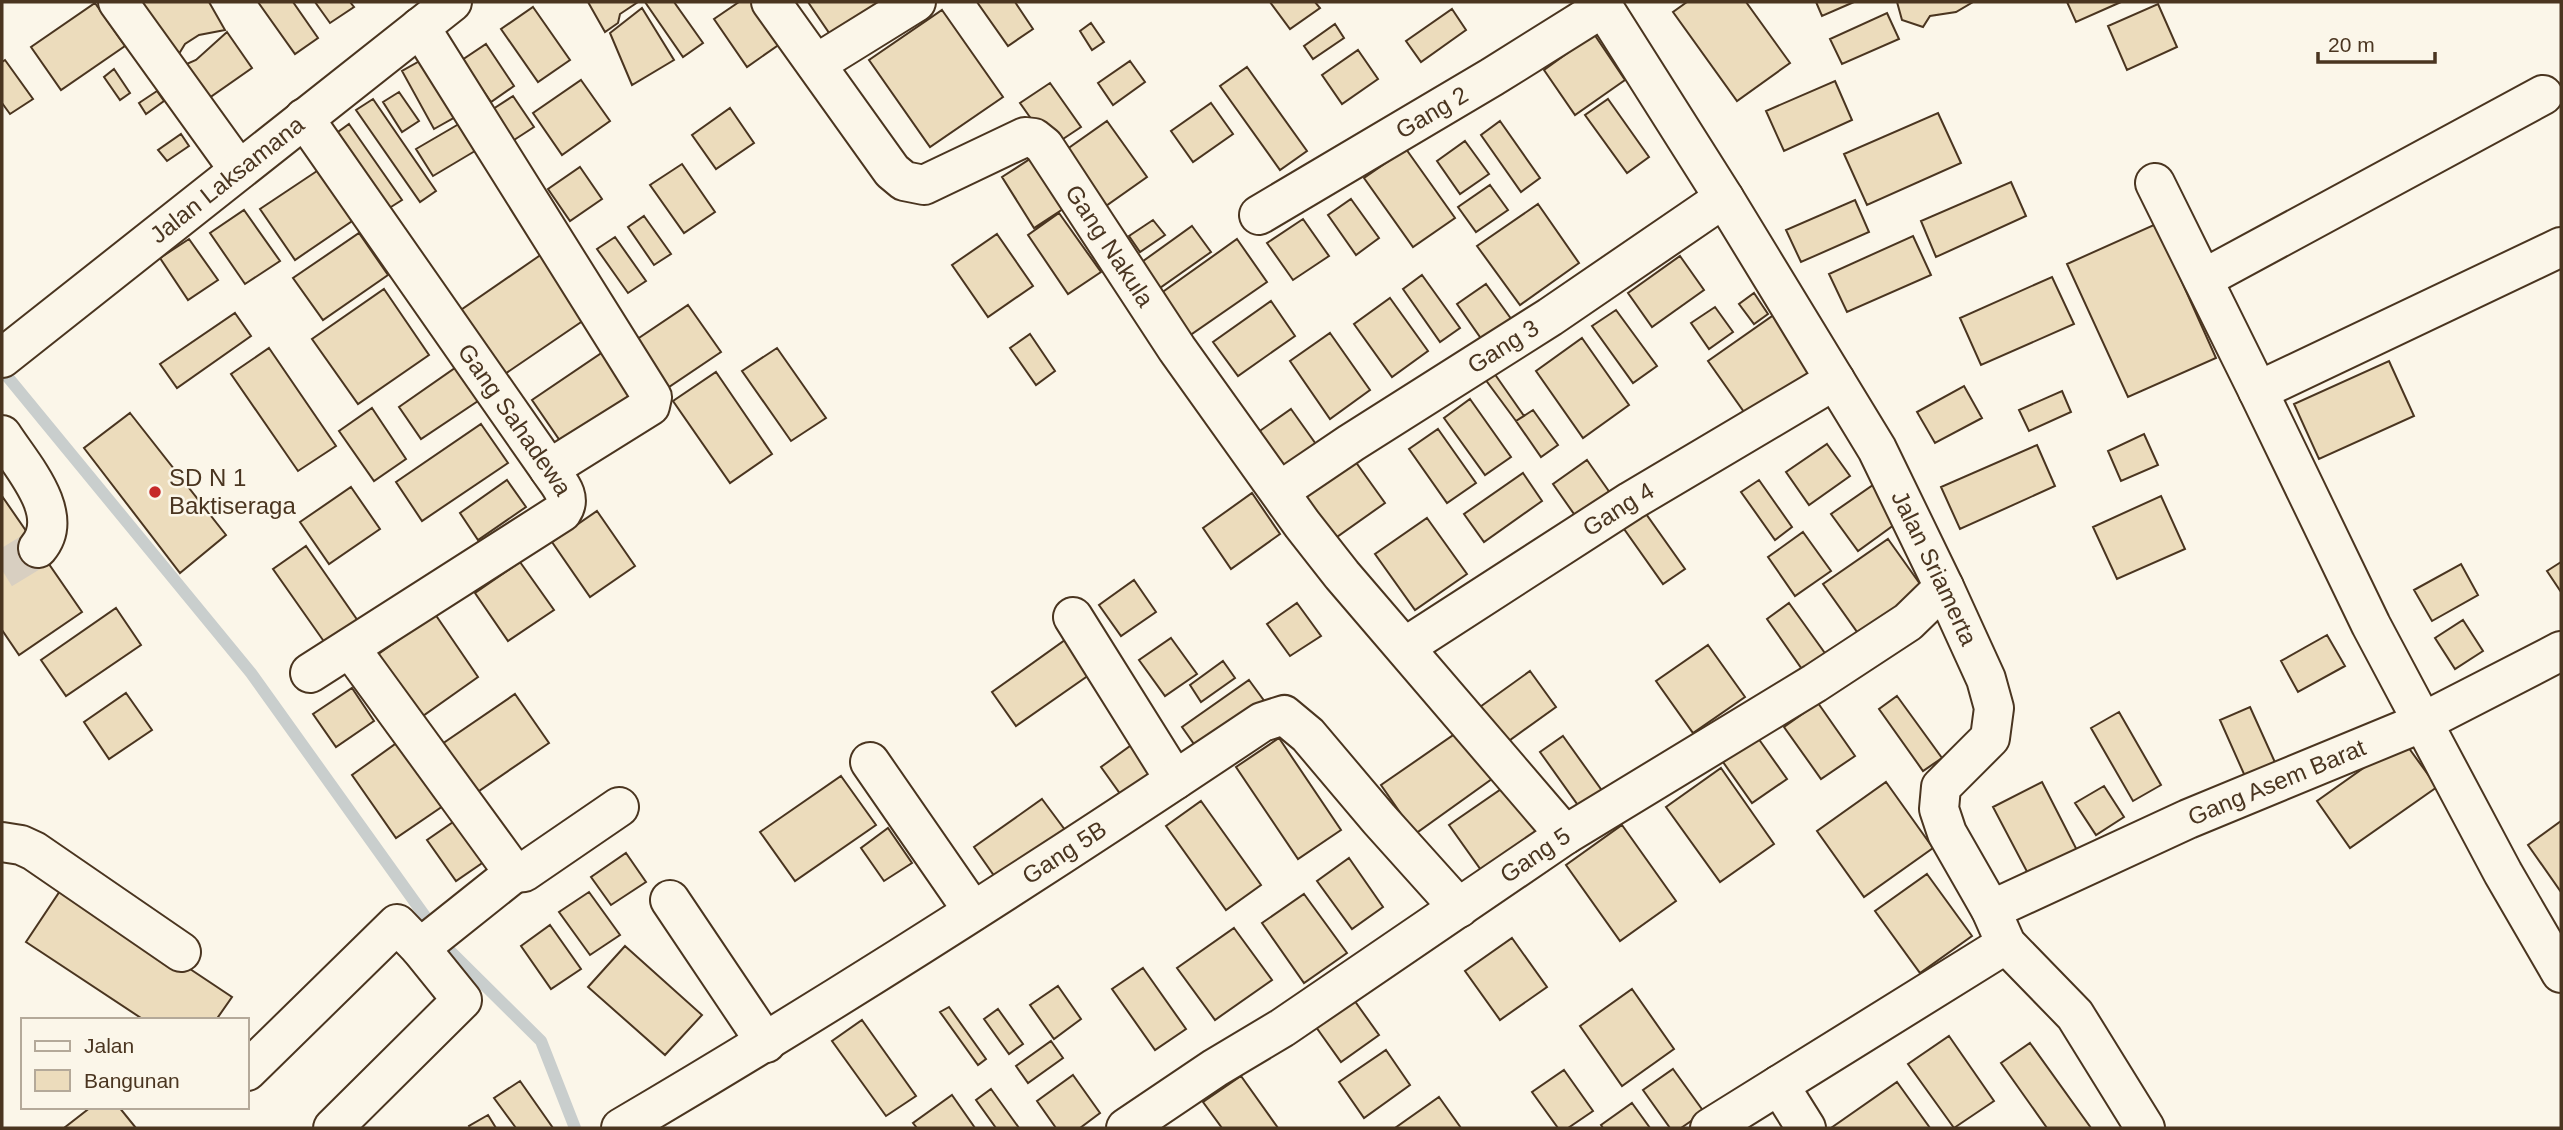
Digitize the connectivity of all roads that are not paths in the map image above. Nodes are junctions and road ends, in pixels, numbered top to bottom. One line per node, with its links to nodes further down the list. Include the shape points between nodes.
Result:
1 (118, 2): 10 (street)
2 (452, 2): 6 (street, Jalan Laksamana)
3 (771, 2): 7 (street, Gang Nakula)
4 (916, 2): 7 (street)
5 (1602, 4): 12 (street, Jalan Sriamerta); 13 (street, Gang 2, via 1481,83)
6 (420, 27): 9 (street, Jalan Laksamana); 20 (street, via 652,397 650,406)
7 (816, 64): 21 (street, Gang Nakula, via 891,171 904,181 924,185 1024,137 1044,146 1177,349)
8 (2543, 94): 15 (street)
9 (304, 118): 10 (street, Jalan Laksamana); 20 (street, Gang Sahadewa)
10 (239, 170): 16 (street, Jalan Laksamana)
11 (2155, 183): 15 (street)
12 (1724, 198): 17 (street, Jalan Sriamerta); 21 (street, Gang 3)
13 (1259, 215)
14 (2561, 247): 18 (street)
15 (2203, 278): 18 (street)
16 (13, 349)
17 (1835, 380): 23 (street, Jalan Sriamerta, via 1877,449); 25 (street, Gang 4, via 1631,501)
18 (2259, 391): 29 (street, via 2371,625)
19 (2, 435): 22 (street, via 46,505 47,531)
20 (549, 469): 26 (street, Gang Sahadewa, via 566,495 562,512)
21 (1280, 491): 25 (street, Gang Nakula, via 1342,575)
22 (38, 548)
23 (1944, 587): 33 (street, Gang 5, via 1908,622 1815,683); 39 (street, Jalan Sriamerta, via 1986,679 1994,708 1990,738 1941,787 1939,809 1947,834)
24 (1073, 617): 31 (street)
25 (1405, 647): 33 (street, Gang Nakula)
26 (350, 648): 28 (street, Gang Sahadewa); 35 (street)
27 (2561, 651): 29 (street, Gang Asem Barat)
28 (310, 673)
29 (2424, 722): 39 (street, Gang Asem Barat, via 2188,819); 42 (street)
30 (870, 762): 38 (street)
31 (1175, 780): 37 (street, Gang 5B, via 1262,722 1284,715 1308,735); 38 (street, Gang 5B)
32 (619, 807): 35 (street, via 524,872)
33 (1565, 835): 37 (street, Gang 5)
34 (2, 842): 41 (street, via 34,851)
35 (514, 873): 40 (street)
36 (670, 900): 43 (street)
37 (1459, 908): 48 (street, Gang 5)
38 (973, 911): 43 (street, Gang 5B)
39 (1998, 927): 45 (street, Gang Asem Barat); 51 (street, Jalan Sriamerta, via 2075,1015)
40 (420, 947): 44 (street, via 397,924); 46 (street, via 462,1000)
41 (181, 952)
42 (2561, 973)
43 (766, 1043): 47 (street, Gang 5B)
44 (248, 1070)
45 (1779, 1085): 49 (street, Gang Asem Barat); 50 (street)
46 (333, 1128)
47 (621, 1128)
48 (1126, 1128)
49 (1710, 1128)
50 (1806, 1128)
51 (2145, 1128)

